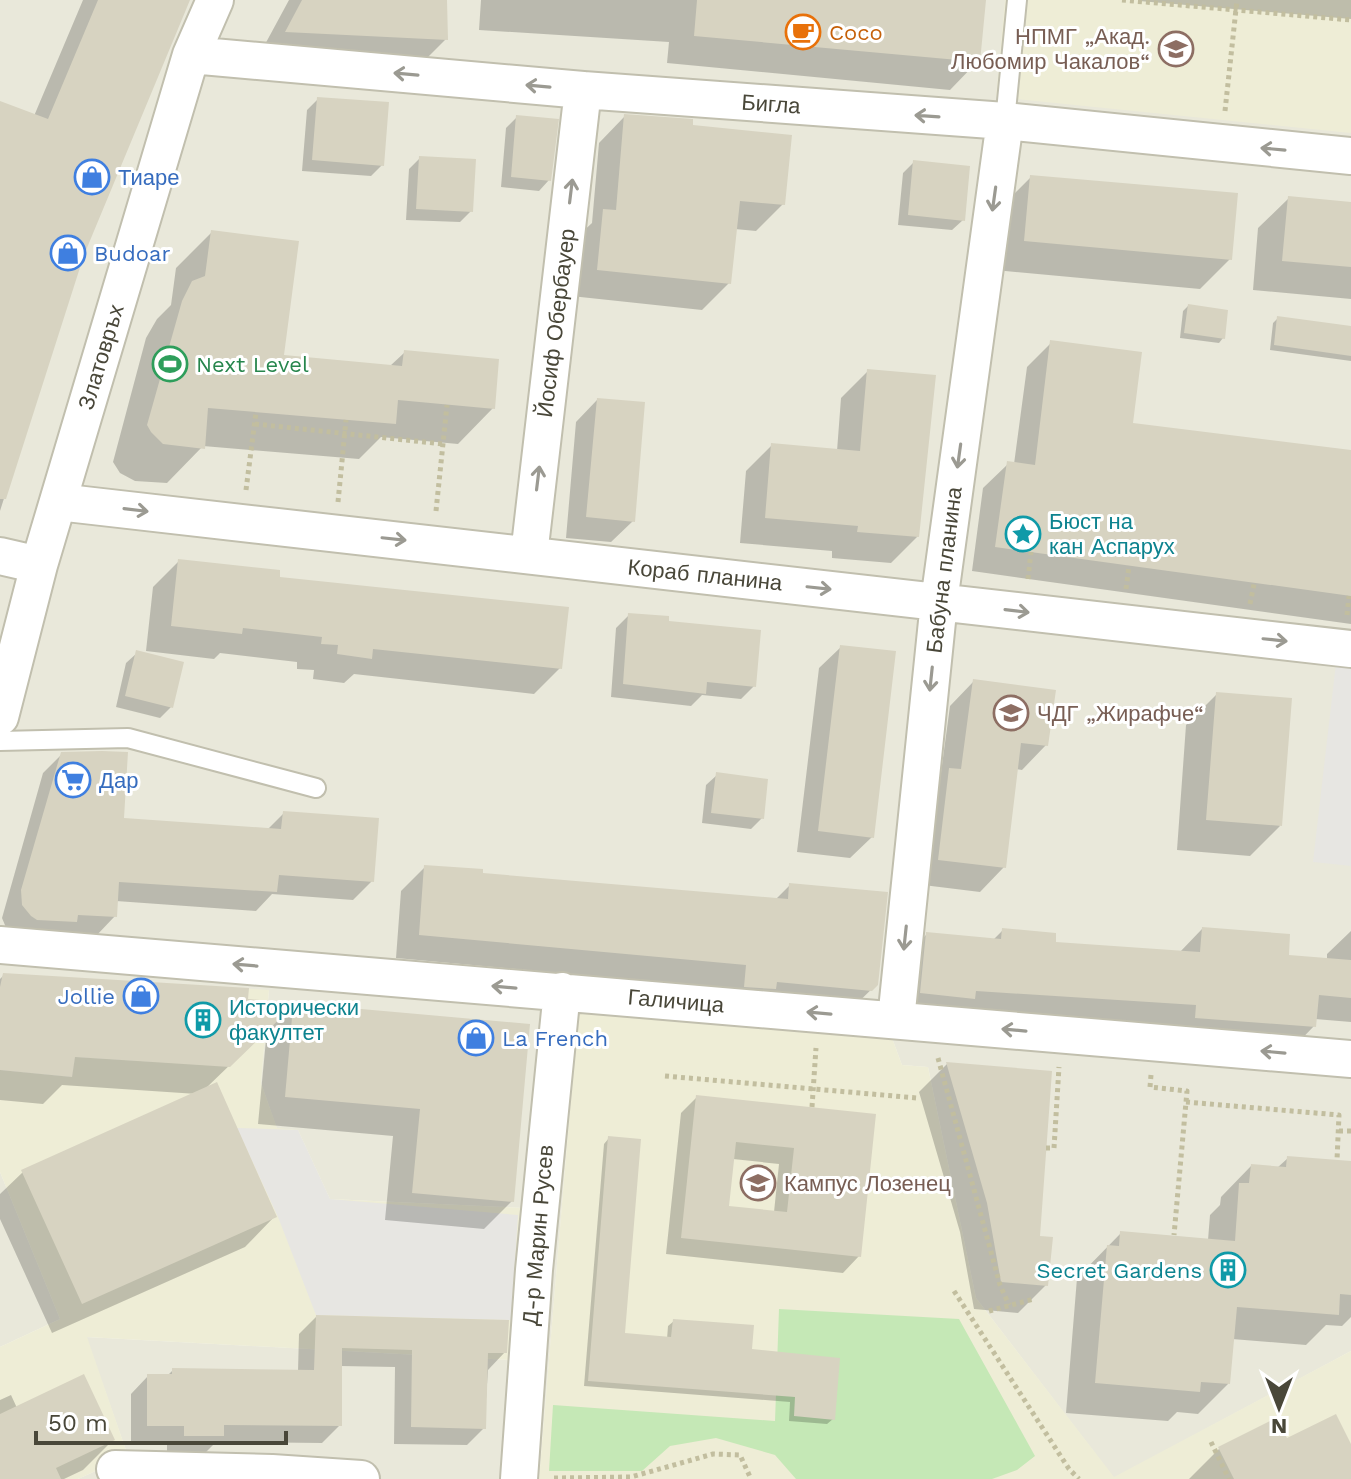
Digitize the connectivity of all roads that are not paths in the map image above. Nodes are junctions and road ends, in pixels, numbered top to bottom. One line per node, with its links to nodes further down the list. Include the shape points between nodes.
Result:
1 (215, 0): 3 (street, Златовръх)
2 (1017, 0): 5 (lane)
3 (191, 55): 4 (street, Бигла, one-way to 3); 7 (street, Златовръх)
4 (583, 90): 5 (street, Бигла, one-way to 4); 8 (street, Йосиф Обербауер, one-way to 4)
5 (1005, 121): 6 (street, Бигла, one-way to 5); 11 (street, Бабуна планина, one-way to 11)
6 (1351, 156)
7 (58, 502): 8 (street, Кораб планина, one-way to 8); 10 (street, Златовръх)
8 (529, 555): 11 (street, Кораб планина, one-way to 11)
9 (0, 556): 10 (street)
10 (39, 565): 13 (street, Златовръх)
11 (939, 602): 12 (street, Кораб планина, one-way to 12); 18 (street, Бабуна планина, one-way to 18)
12 (1351, 649)
13 (0, 717)
14 (0, 741): 15 (lane, via 128,738)
15 (316, 788)
16 (0, 945): 17 (street, Галичица, one-way to 16)
17 (562, 991): 18 (street, Галичица, one-way to 17); 21 (street, Д-р Марин Русев, via 534,1270)
18 (912, 1022): 19 (street, Галичица, one-way to 18)
19 (1351, 1059)
20 (115, 1469): 22 (street)
21 (536, 1478)
22 (361, 1479)

